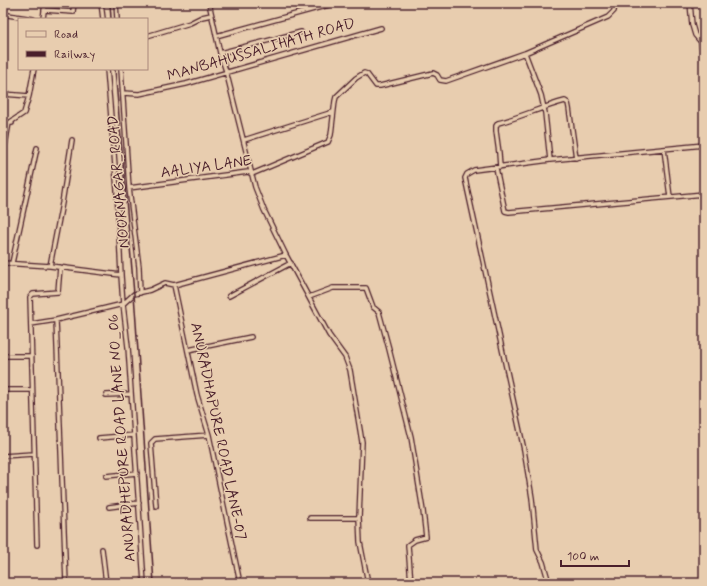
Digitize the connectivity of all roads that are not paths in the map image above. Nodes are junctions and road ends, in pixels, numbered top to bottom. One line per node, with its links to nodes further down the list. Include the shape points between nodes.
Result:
1 (45, 3): 9 (street)
2 (74, 3): 9 (street, via 72,12)
3 (101, 3): 14 (street)
4 (116, 3): 15 (street)
5 (209, 3): 11 (street)
6 (336, 3): 19 (street)
7 (615, 3): 20 (street, via 614,11 608,17)
8 (690, 3): 22 (street, via 692,25 695,35 701,42)
9 (44, 10): 13 (street)
10 (8, 15): 12 (street)
11 (211, 15): 18 (street); 19 (street)
12 (27, 18)
13 (43, 18)
14 (103, 18)
15 (117, 18)
16 (381, 28): 26 (street, MANBAHUSSALIHATH ROAD)
17 (301, 32): 21 (street)
18 (148, 36)
19 (216, 36): 21 (street)
20 (525, 53): 30 (street); 31 (street, via 446,81 440,80 437,74 433,73 376,86 364,73 336,97)
21 (220, 54): 26 (street)
22 (704, 63)
23 (34, 70): 29 (street)
24 (107, 70): 51 (street)
25 (121, 70): 27 (street, NOORNAGAR_ROAD)
26 (226, 71): 27 (street, MANBAHUSSALIHATH ROAD, via 186,84 139,94); 33 (street)
27 (123, 93): 42 (street, NOORNAGAR_ROAD)
28 (3, 94): 29 (street)
29 (28, 96): 37 (street, via 24,113 10,123)
30 (544, 107): 38 (street, via 565,101 568,104); 39 (street); 40 (street, via 498,123)
31 (333, 112): 33 (street); 41 (street, AALIYA LANE, via 328,142)
32 (72, 140): 49 (street)
33 (244, 140): 41 (street)
34 (704, 145): 36 (street)
35 (37, 148): 47 (street)
36 (664, 149): 38 (street); 44 (street)
37 (3, 157)
38 (576, 158): 39 (street)
39 (550, 160): 40 (street)
40 (498, 167): 44 (street, via 506,211 509,212); 87 (street, via 474,170 465,178 524,450 537,550)
41 (252, 174): 42 (street, AALIYA LANE, via 248,172); 45 (street, via 264,210)
42 (129, 188): 53 (street, NOORNAGAR_ROAD)
43 (704, 194): 44 (street)
44 (670, 197)
45 (286, 255): 48 (street); 52 (street, ANURADHEPURE ROAD LANE NO_06)
46 (3, 263): 47 (street)
47 (12, 263): 49 (street)
48 (291, 263): 54 (street); 55 (street)
49 (50, 266): 50 (street)
50 (60, 267): 51 (street); 58 (street, via 58,292 30,296)
51 (121, 275): 56 (street)
52 (174, 285): 53 (street, ANURADHEPURE ROAD LANE NO_06, via 165,283); 60 (street, ANURADHAPURE ROAD LANE-07)
53 (140, 292): 56 (street, ANURADHEPURE ROAD LANE NO_06)
54 (229, 296)
55 (309, 297): 78 (street, via 329,335 345,357 350,370 362,442); 86 (street, via 333,288 366,288 373,307 379,312 411,437 423,511 426,537 408,545)
56 (123, 304): 57 (street); 65 (street, ANURADHEPURE ROAD LANE NO_06)
57 (56, 320): 58 (street); 81 (street)
58 (31, 324): 62 (street)
59 (251, 337): 60 (street)
60 (188, 350): 68 (street, ANURADHAPURE ROAD LANE-07)
61 (3, 356): 62 (street)
62 (32, 356): 64 (street)
63 (3, 390): 64 (street)
64 (32, 390): 70 (street)
65 (131, 394): 66 (street); 67 (street, ANURADHEPURE ROAD LANE NO_06)
66 (106, 395)
67 (134, 435): 69 (street); 72 (street, ANURADHEPURE ROAD LANE NO_06)
68 (208, 435): 75 (street, via 155,439 151,443); 84 (street, ANURADHAPURE ROAD LANE-07)
69 (99, 438)
70 (33, 454): 71 (street); 79 (street)
71 (3, 456)
72 (137, 473): 73 (street); 74 (street, ANURADHEPURE ROAD LANE NO_06)
73 (106, 476)
74 (139, 503): 76 (street); 83 (street, ANURADHEPURE ROAD LANE NO_06)
75 (156, 506)
76 (109, 507)
77 (310, 518): 78 (street)
78 (359, 518): 85 (street, via 360,542)
79 (37, 545)
80 (102, 549): 82 (street)
81 (66, 583)
82 (106, 583)
83 (144, 583)
84 (240, 583)
85 (368, 583)
86 (411, 583)
87 (549, 583)

